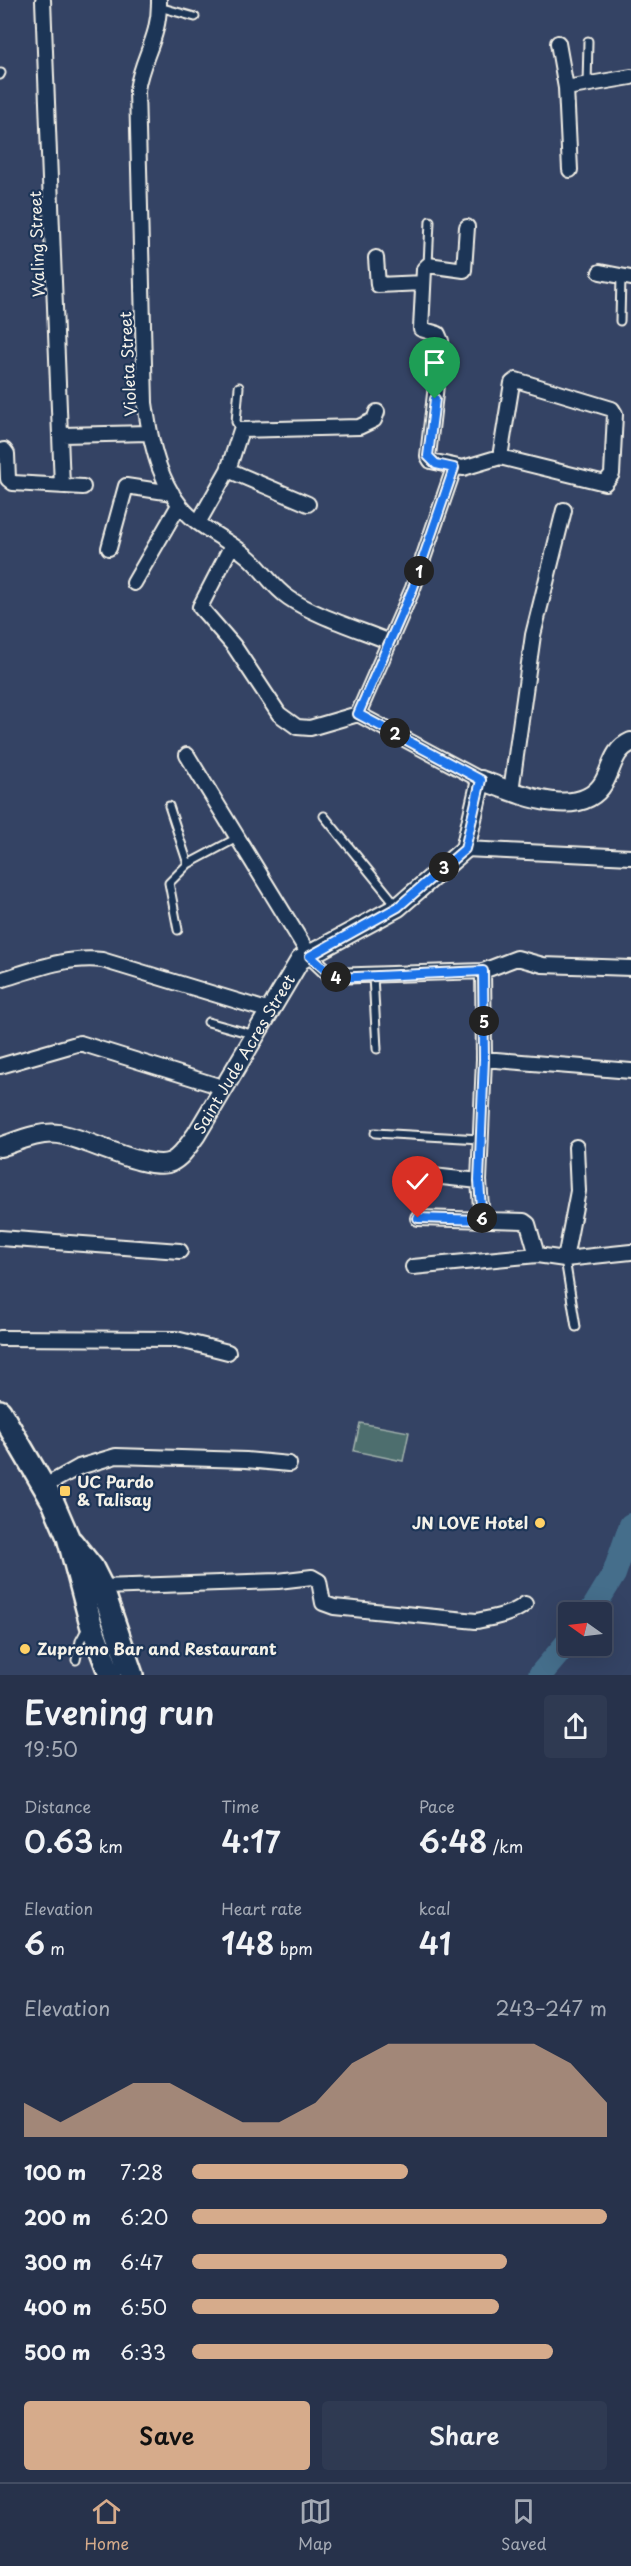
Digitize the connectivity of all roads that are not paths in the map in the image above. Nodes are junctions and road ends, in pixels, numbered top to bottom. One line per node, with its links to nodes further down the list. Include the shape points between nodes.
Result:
1 (43, 0): 22 (street, Waling Street)
2 (159, 4): 3 (lane); 21 (street, Violeta Street, via 155,37 137,90 143,358)
3 (195, 17)
4 (588, 41): 7 (lane)
5 (558, 43): 8 (street)
6 (631, 77): 7 (street)
7 (586, 85): 8 (street)
8 (566, 88): 9 (street)
9 (570, 170)
10 (430, 222): 13 (lane)
11 (467, 227): 13 (street, via 464,270)
12 (376, 258): 16 (street, via 378,285)
13 (428, 265): 16 (street)
14 (600, 272): 15 (street)
15 (626, 278): 17 (lane)
16 (423, 283): 25 (street, via 421,329 438,334 441,341 428,456 436,464)
17 (620, 321)
18 (238, 387): 20 (lane, via 236,422)
19 (377, 412): 20 (street, via 374,420 359,427)
20 (241, 430): 26 (street)
21 (149, 433): 22 (street); 29 (street, Violeta Street, via 159,467)
22 (62, 435): 27 (street, Waling Street)
23 (0, 451): 27 (street, via 7,454 10,481)
24 (500, 456): 24 (street, via 605,483 612,474 614,411 516,380 512,383); 25 (street, via 471,467)
25 (454, 468): 36 (street)
26 (228, 470): 30 (street); 32 (street)
27 (62, 486): 28 (street)
28 (83, 487)
29 (176, 499): 32 (street, Violeta Street); 34 (street, via 126,486); 35 (street)
30 (308, 504)
31 (564, 510): 41 (street, via 533,635)
32 (198, 523): 33 (street, Violeta Street)
33 (232, 545): 36 (street, Violeta Street, via 289,598); 37 (street, via 200,607 234,646 279,714 297,728)
34 (109, 548)
35 (134, 583)
36 (390, 642): 37 (street)
37 (358, 714): 40 (street)
38 (631, 741): 41 (street, via 614,757 604,784 579,802 558,803)
39 (187, 755): 44 (street)
40 (481, 780): 41 (street); 45 (street)
41 (511, 791)
42 (169, 806): 47 (lane)
43 (324, 816): 48 (lane)
44 (237, 838): 47 (lane); 50 (street)
45 (465, 849): 46 (street); 48 (street, Saint Jude Acres Street)
46 (631, 857)
47 (188, 864): 49 (lane, via 169,883)
48 (398, 907): 50 (street, Saint Jude Acres Street)
49 (178, 930)
50 (310, 956): 53 (street, via 335,978); 55 (street, Saint Jude Acres Street, via 292,970)
51 (631, 968): 52 (street, via 543,965 517,958)
52 (483, 971): 53 (street); 59 (street)
53 (373, 976): 58 (lane)
54 (0, 980): 55 (street, via 86,958)
55 (270, 1011): 57 (street, Saint Jude Acres Street)
56 (208, 1022): 57 (lane)
57 (256, 1035): 62 (street, Saint Jude Acres Street)
58 (376, 1049)
59 (484, 1059): 61 (street); 64 (street)
60 (0, 1066): 62 (street, via 80,1043)
61 (631, 1071)
62 (225, 1088): 65 (street, Saint Jude Acres Street, via 196,1135 177,1159 168,1164 146,1162 58,1134 29,1137)
63 (375, 1133): 64 (lane)
64 (480, 1139): 68 (street)
65 (0, 1147)
66 (576, 1147): 75 (street, via 578,1191)
67 (414, 1174): 68 (street)
68 (479, 1181): 70 (street)
69 (418, 1218): 70 (street)
70 (482, 1220): 74 (street, via 526,1222)
71 (0, 1238): 72 (street)
72 (180, 1251)
73 (631, 1252): 75 (street)
74 (537, 1255): 75 (street); 76 (street)
75 (564, 1259): 77 (lane)
76 (413, 1267)
77 (576, 1328)
78 (0, 1338): 79 (street, via 176,1340)
79 (228, 1352)
80 (0, 1411): 82 (main road)
81 (289, 1464): 82 (street, via 116,1456 80,1467)
82 (44, 1487): 83 (main road)
83 (93, 1591): 84 (street, via 312,1577 319,1581 323,1603 334,1607 476,1621 520,1609); 85 (main road); 88 (main road)
84 (525, 1604)
85 (91, 1624): 86 (lane, via 83,1634); 87 (main road)
86 (76, 1660)
87 (110, 1675)
88 (132, 1675)

